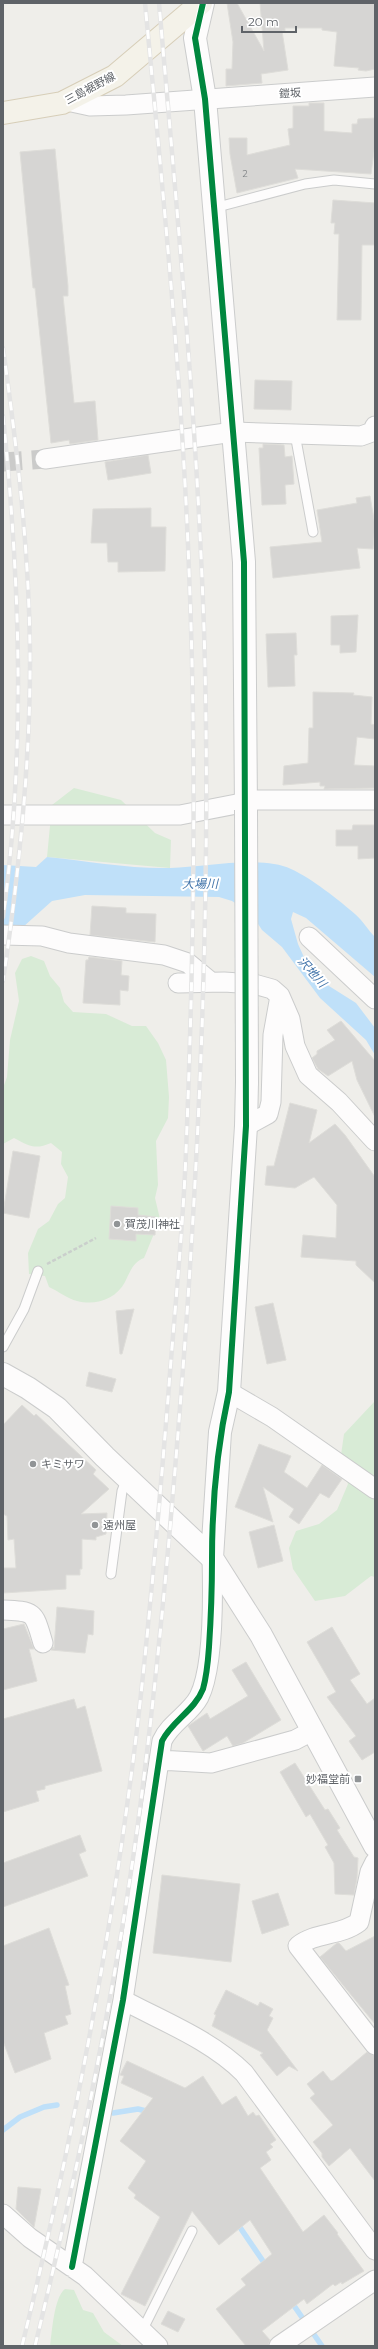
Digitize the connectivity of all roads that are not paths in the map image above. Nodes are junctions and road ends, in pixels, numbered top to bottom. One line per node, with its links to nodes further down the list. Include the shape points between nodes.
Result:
1 (202, 3): 3 (street, via 195,38); 4 (main road, 三島裾野線, via 115,76)
2 (375, 87): 3 (street, 鎧坂)
3 (205, 99): 4 (street, 鎧坂, via 90,106); 7 (street)
4 (67, 101): 5 (main road, 三島裾野線)
5 (3, 113)
6 (375, 184): 7 (lane, via 334,180 304,184)
7 (214, 208): 9 (street)
8 (374, 430): 10 (street, via 352,437)
9 (233, 432): 10 (street); 11 (street); 14 (street, via 244,562)
10 (295, 434): 12 (lane)
11 (45, 459)
12 (313, 532)
13 (375, 800): 14 (street)
14 (245, 806): 15 (street, via 180,815); 22 (street, bridge)
15 (3, 816)
16 (3, 935): 18 (street, via 42,936 69,943 164,955 188,963)
17 (309, 937): 21 (street)
18 (211, 982): 19 (street); 20 (street, via 254,984 272,988)
19 (178, 983)
20 (280, 996): 22 (street, via 273,1035 271,1102 268,1114); 23 (street, via 290,1019 301,1062 308,1075 339,1102)
21 (375, 999)
22 (246, 1126): 27 (street)
23 (375, 1141)
24 (38, 1271): 25 (lane, via 24,1309)
25 (3, 1347)
26 (3, 1374): 28 (street, via 57,1408)
27 (229, 1392): 29 (street, via 272,1418); 30 (street, via 220,1432)
28 (127, 1478): 30 (street); 31 (lane, via 122,1491)
29 (375, 1489)
30 (212, 1558): 34 (street, via 261,1635); 35 (street, via 213,1598 207,1671 203,1688 198,1699 165,1734)
31 (111, 1574)
32 (3, 1610): 33 (street, via 26,1611 35,1618)
33 (44, 1643)
34 (312, 1731): 35 (street, via 295,1740 211,1763); 36 (street)
35 (159, 1760): 38 (street)
36 (375, 1846)
37 (375, 1862): 39 (street, via 370,1872 359,1922 336,1932 306,1939 298,1946)
38 (123, 2000): 42 (street, via 211,2046 244,2073); 43 (street)
39 (375, 2044)
40 (3, 2214): 43 (street, via 30,2238)
41 (192, 2231): 45 (lane)
42 (375, 2250)
43 (72, 2267): 45 (street, via 85,2276)
44 (375, 2280): 47 (street)
45 (142, 2331): 46 (street)
46 (158, 2346)
47 (279, 2346)

